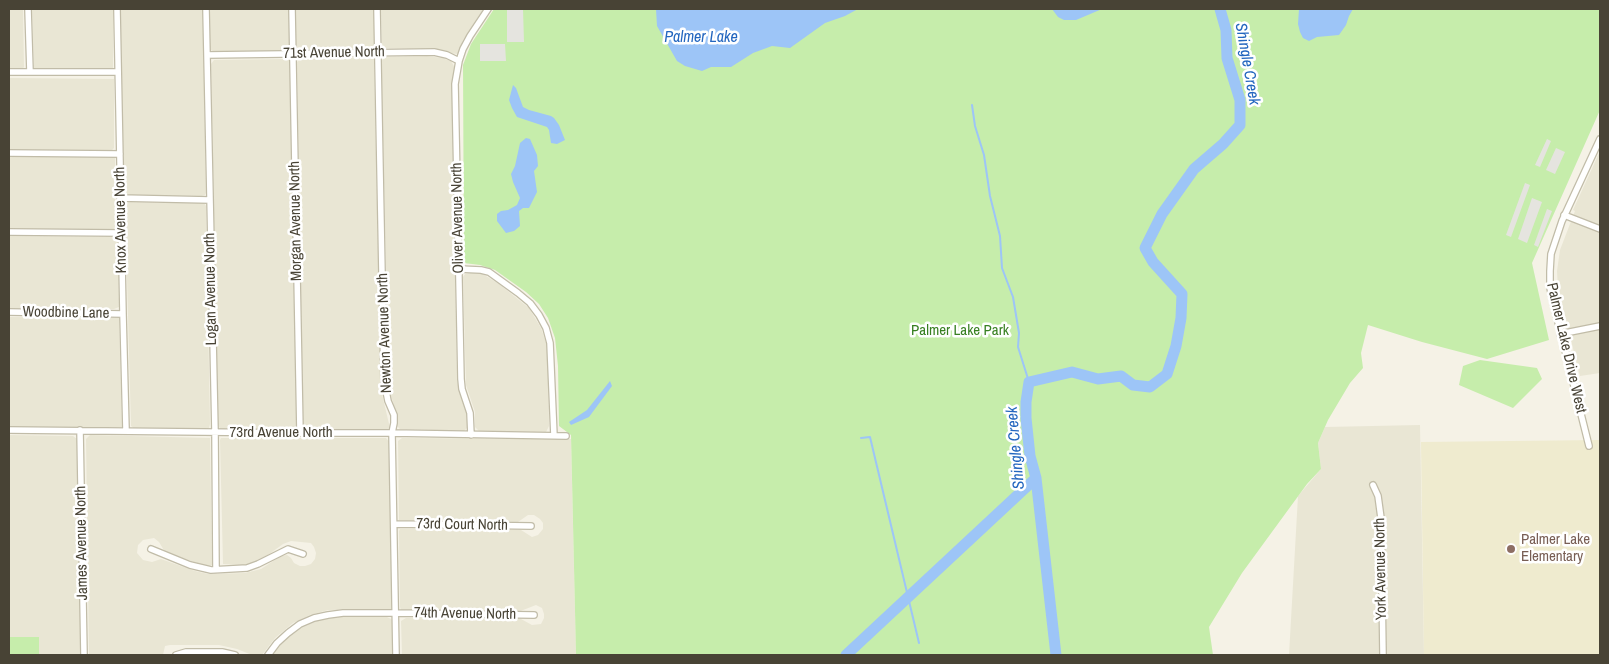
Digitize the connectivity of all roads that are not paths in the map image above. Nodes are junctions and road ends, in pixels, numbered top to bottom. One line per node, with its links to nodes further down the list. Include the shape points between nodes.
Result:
1 (28, 9): 12 (street)
2 (117, 9): 13 (street, Knox Avenue North)
3 (206, 9): 9 (street, Logan Avenue North)
4 (292, 9): 8 (street, Morgan Avenue North)
5 (377, 9): 7 (street, Newton Avenue North)
6 (488, 9): 10 (street, Oliver Avenue North, via 470,36)
7 (378, 52): 8 (street, 71st Avenue North); 10 (street, 71st Avenue North, via 434,52); 33 (street, Newton Avenue North, via 384,381 394,415)
8 (293, 53): 9 (street, 71st Avenue North); 32 (street, Morgan Avenue North)
9 (207, 55): 18 (street, Logan Avenue North)
10 (459, 61): 23 (street, Oliver Avenue North, via 455,84)
11 (9, 72): 12 (street)
12 (30, 72): 13 (street)
13 (118, 72): 16 (street, Knox Avenue North)
14 (1600, 139): 19 (street, Palmer Lake Drive West)
15 (9, 153): 16 (street)
16 (120, 154): 17 (street, Knox Avenue North)
17 (120, 198): 18 (street); 22 (street, Knox Avenue North)
18 (210, 200): 31 (street, Logan Avenue North)
19 (1564, 215): 20 (street); 27 (street, Palmer Lake Drive West, via 1551,254 1550,271 1550,288)
20 (1600, 229)
21 (9, 232): 22 (street)
22 (121, 233): 25 (street, Knox Avenue North)
23 (459, 269): 34 (street, Oliver Avenue North, via 462,389 470,413); 35 (street, via 489,272 530,303 546,328 550,342)
24 (9, 312): 25 (street, Woodbine Lane)
25 (122, 314): 30 (street, Knox Avenue North)
26 (1600, 326): 27 (street)
27 (1560, 334): 37 (street, Palmer Lake Drive West)
28 (9, 430): 29 (street, 73rd Avenue North)
29 (80, 430): 30 (street, 73rd Avenue North); 46 (street, James Avenue North)
30 (126, 430): 31 (street, 73rd Avenue North)
31 (215, 432): 32 (street, 73rd Avenue North); 43 (street, Logan Avenue North)
32 (300, 433): 33 (street, 73rd Avenue North)
33 (392, 433): 34 (street, 73rd Avenue North); 39 (street, Newton Avenue North)
34 (472, 435): 35 (street, 73rd Avenue North)
35 (554, 436): 36 (street, 73rd Avenue North)
36 (566, 436)
37 (1589, 446)
38 (1373, 485): 51 (street, York Avenue North, via 1381,518)
39 (394, 524): 40 (street, 73rd Court North); 44 (street, Newton Avenue North)
40 (531, 526)
41 (150, 549): 43 (street, via 190,565)
42 (303, 554): 43 (street, via 288,549 247,568)
43 (216, 569)
44 (395, 613): 45 (street, 74th Avenue North); 49 (street, 74th Avenue North, via 343,613 314,618 288,633); 50 (street, Newton Avenue North)
45 (534, 615)
46 (84, 655)
47 (176, 655): 48 (street, via 209,652)
48 (235, 655)
49 (268, 655)
50 (396, 655)
51 (1383, 655)

